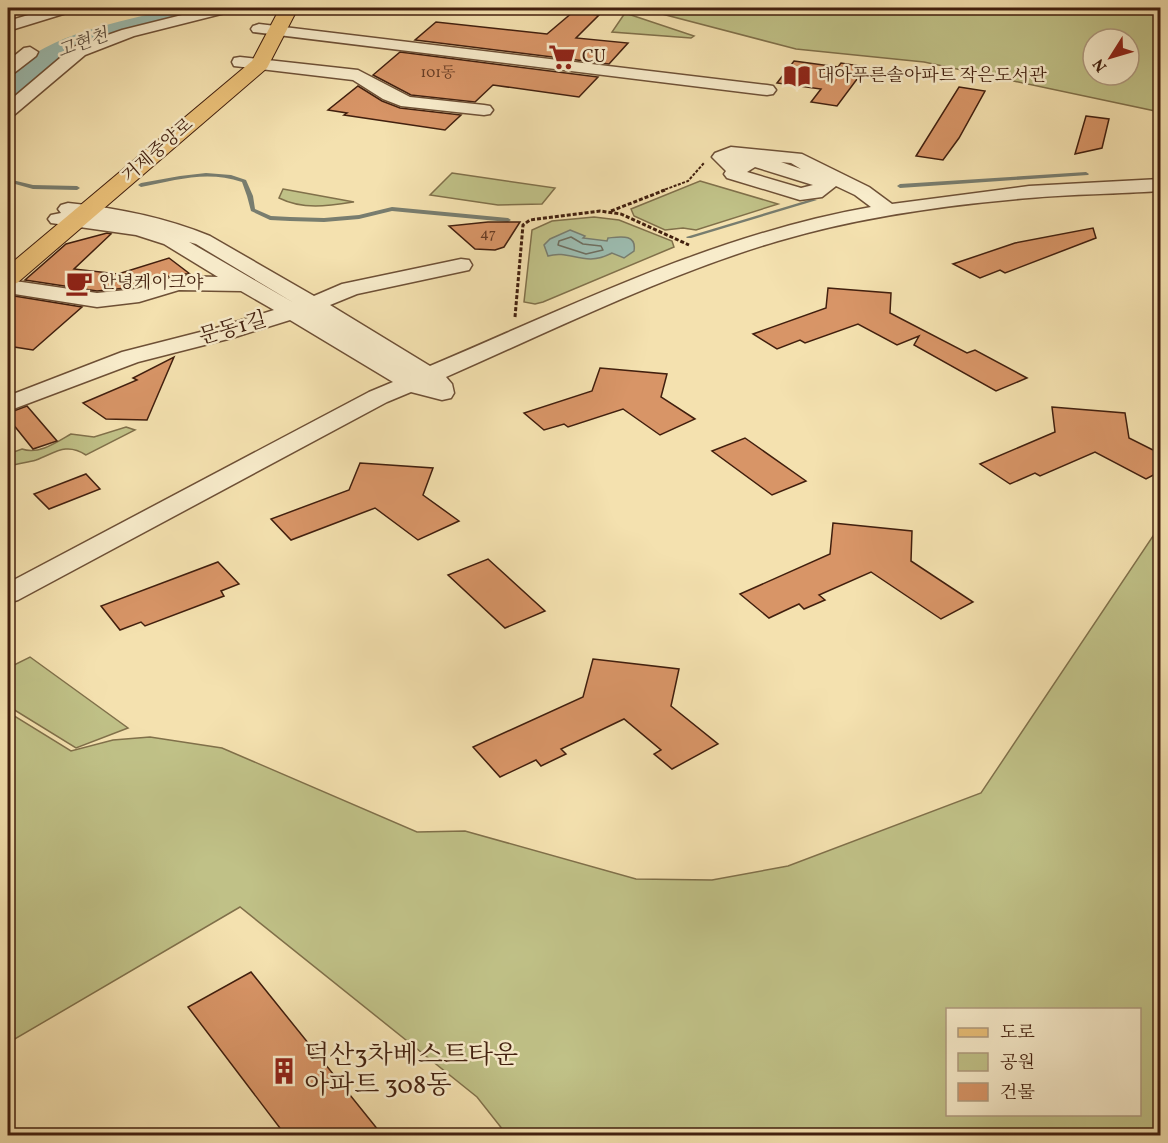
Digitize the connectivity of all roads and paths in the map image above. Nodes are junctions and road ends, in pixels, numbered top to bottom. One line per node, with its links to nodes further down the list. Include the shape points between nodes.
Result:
1 (67, 8): 5 (street)
2 (227, 8): 12 (street, via 128,33 79,51)
3 (271, 8): 6 (main road, 거제중앙로)
4 (289, 8): 6 (main road, 거제중앙로)
5 (8, 26)
6 (269, 29): 8 (main road, 거제중앙로); 10 (street)
7 (30, 52): 9 (street)
8 (250, 63): 11 (street, via 358,75 407,102); 18 (main road, 거제중앙로); 18 (main road, 거제중앙로)
9 (8, 69)
10 (767, 90)
11 (484, 110)
12 (8, 111)
13 (729, 163): 16 (street, via 731,153 795,158 862,191); 17 (path, via 706,160 688,181)
14 (1161, 176): 16 (street, via 918,195)
15 (1161, 185): 16 (street)
16 (882, 206): 27 (street, via 695,261)
17 (610, 212): 19 (path); 26 (path, via 526,221)
18 (86, 216): 20 (main road, 거제중앙로); 22 (main road, 거제중앙로); 23 (street, via 171,240); 25 (street, via 147,220 181,230 203,240)
19 (690, 246)
20 (8, 260)
21 (461, 265): 25 (street, 문동1길, via 350,289)
22 (8, 278)
23 (249, 285): 24 (street, via 177,283 139,296 97,300); 25 (street)
24 (8, 287)
25 (304, 308): 27 (street); 28 (street, 문동1길, via 130,357)
26 (515, 317)
27 (414, 375): 29 (street)
28 (8, 404)
29 (11, 588)

